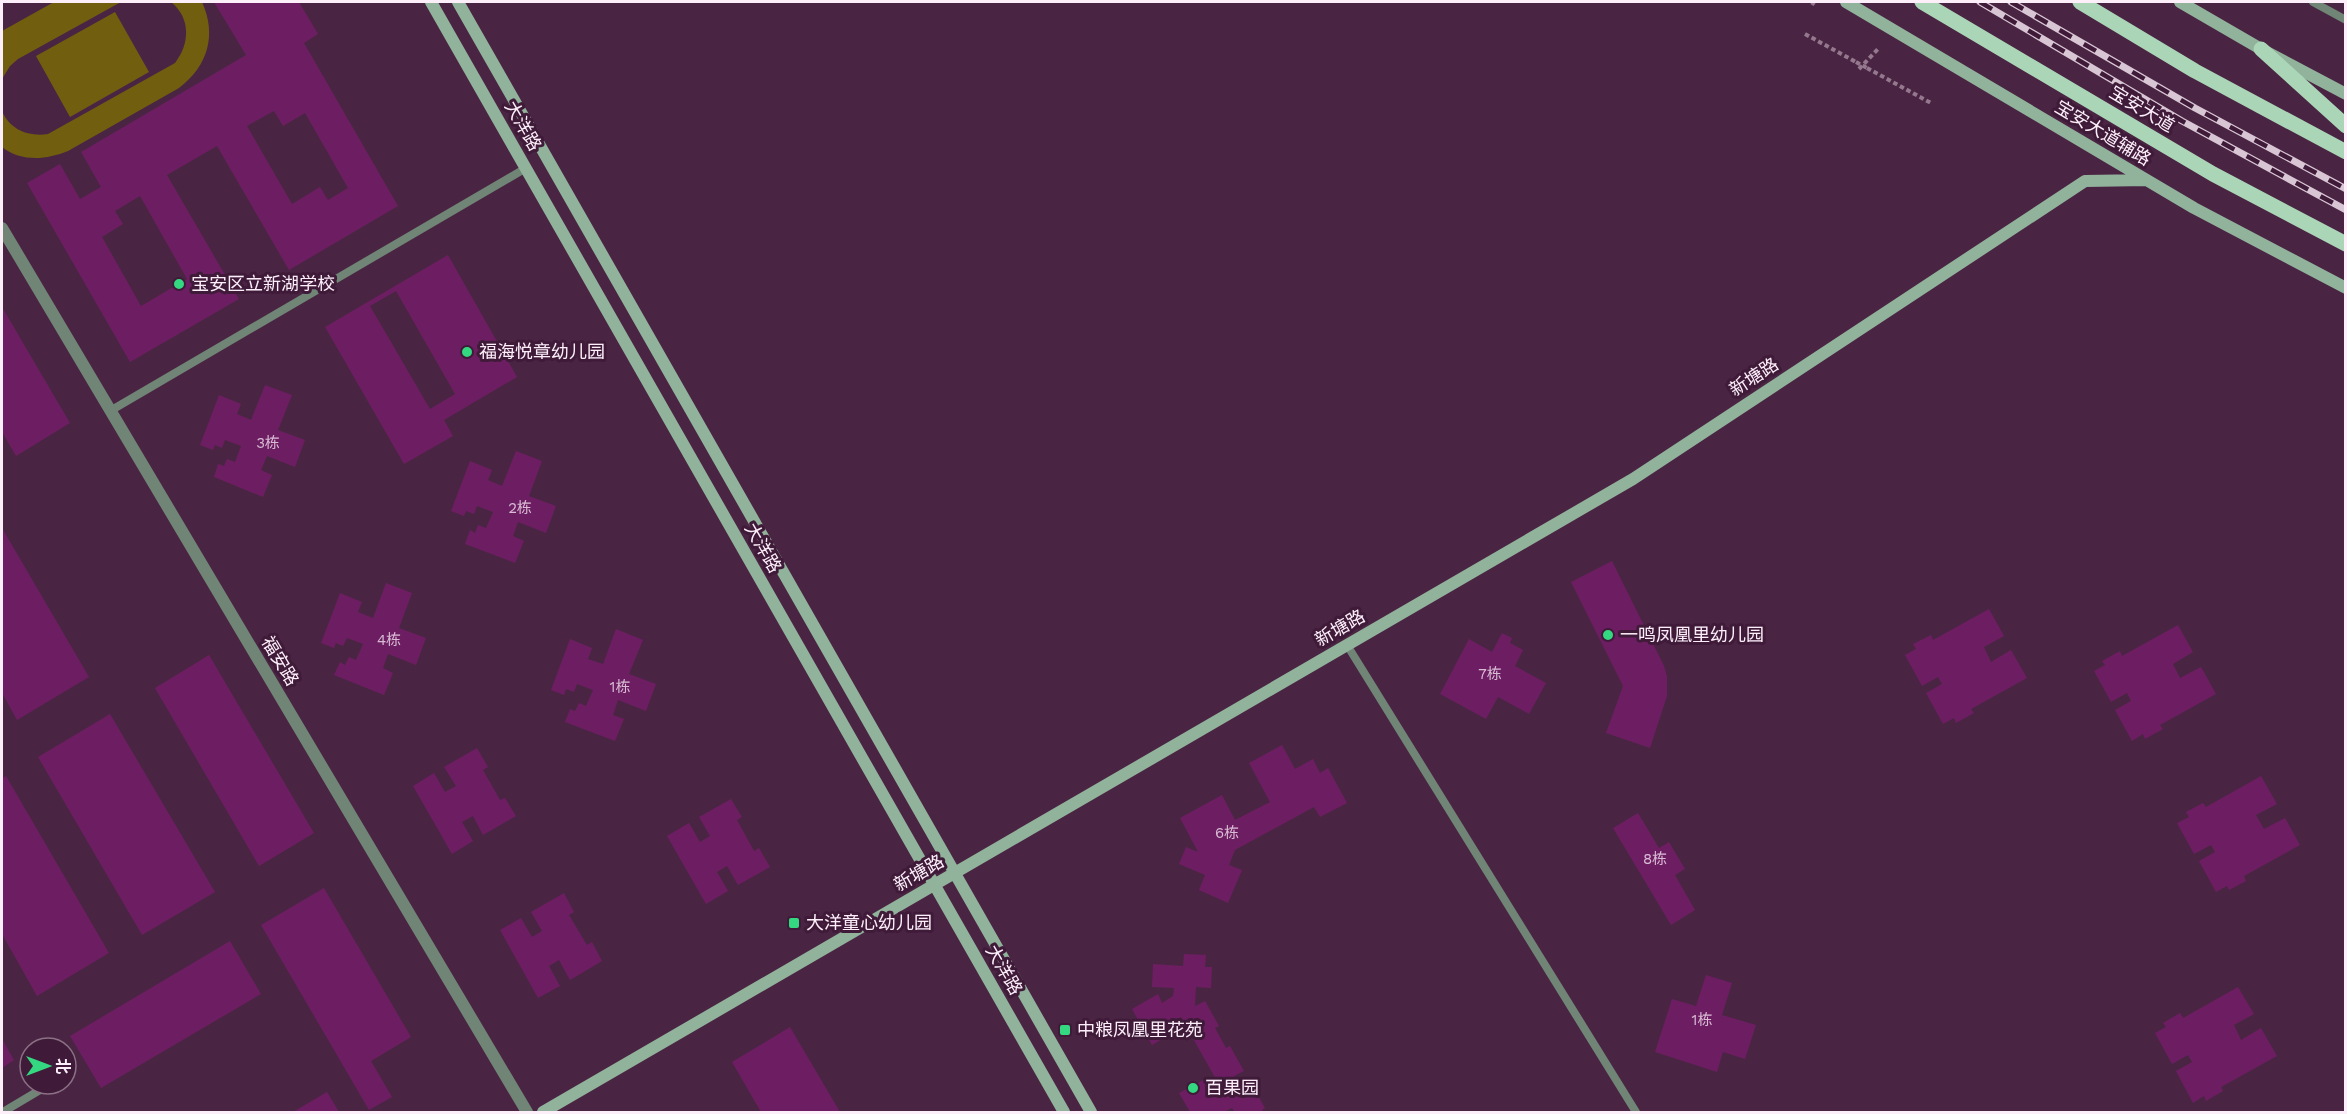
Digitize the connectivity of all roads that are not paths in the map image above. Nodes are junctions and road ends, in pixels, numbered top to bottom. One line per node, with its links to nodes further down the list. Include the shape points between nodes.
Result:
1 (431, 2): 13 (street, 大洋路)
2 (459, 2): 20 (street, 大洋路)
3 (1846, 2): 14 (street, 宝安大道辅路)
4 (1922, 2): 16 (main road, 宝安大道, via 2213,174)
5 (2080, 2): 12 (main road, via 2195,71)
6 (2180, 2): 9 (street)
7 (2313, 2): 8 (lane)
8 (2346, 20)
9 (2260, 49): 10 (street); 11 (main road)
10 (2346, 94)
11 (2346, 126)
12 (2346, 152)
13 (526, 168): 18 (lane); 21 (street, 大洋路)
14 (2147, 180): 17 (street, 宝安大道辅路); 19 (street, 新塘路, via 2085,181 1633,479)
15 (2, 228): 18 (street, 福安路)
16 (2346, 244)
17 (2346, 288)
18 (110, 411): 24 (street, 福安路)
19 (1347, 645): 20 (street, 新塘路); 28 (lane)
20 (955, 873): 21 (street, 新塘路); 27 (street, 大洋路)
21 (934, 885): 25 (street, 新塘路); 26 (street, 大洋路)
22 (31, 1096): 23 (lane)
23 (3, 1113)
24 (527, 1113)
25 (543, 1113)
26 (1064, 1113)
27 (1091, 1113)
28 (1636, 1113)

